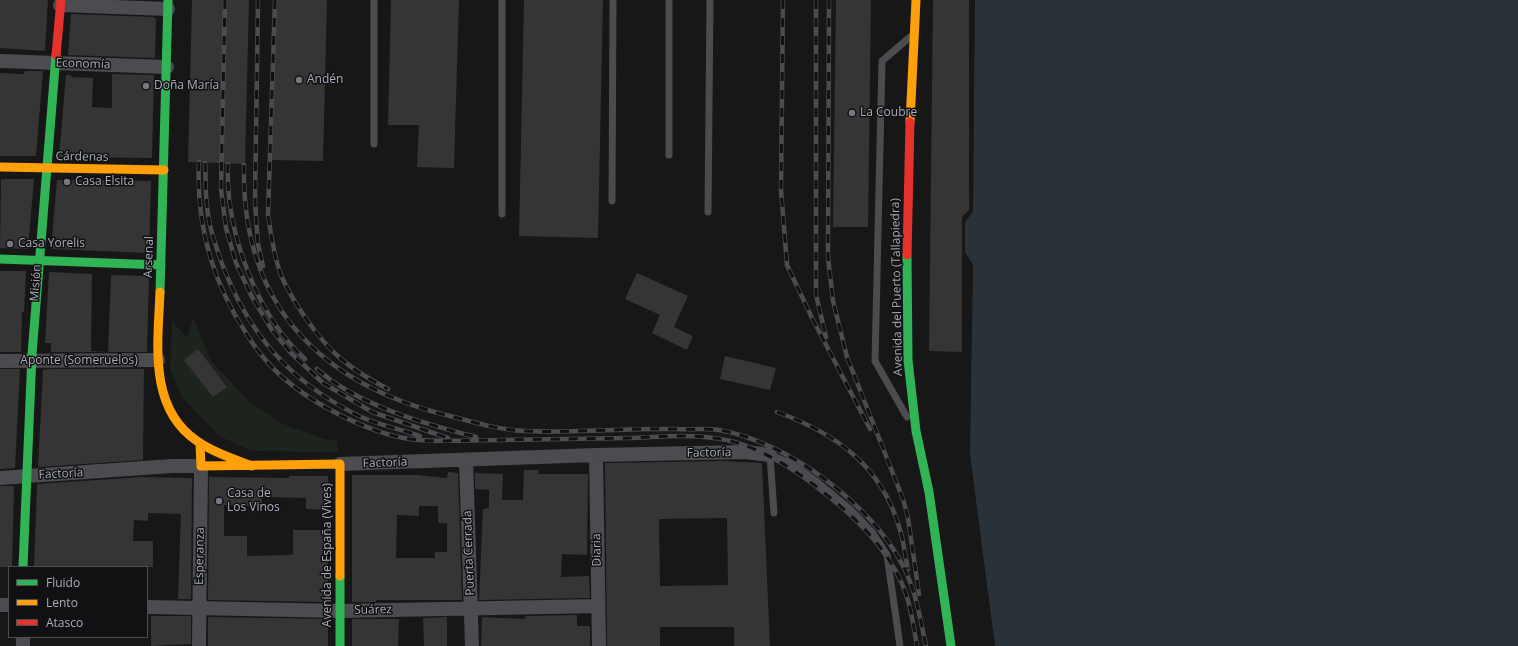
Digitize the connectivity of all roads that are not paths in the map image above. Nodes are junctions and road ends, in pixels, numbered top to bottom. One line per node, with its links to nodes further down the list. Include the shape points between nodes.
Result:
1 (374, 0): 15 (lane)
2 (502, 0): 22 (lane)
3 (613, 0): 20 (lane)
4 (669, 0): 16 (lane)
5 (710, 0): 21 (lane)
6 (911, 0): 10 (street)
7 (916, 0): 10 (street)
8 (60, 3): 9 (street); 13 (street, Misión)
9 (168, 4): 14 (street, Arsenal)
10 (914, 21): 11 (street, Avenida del Puerto (Tallapiedra))
11 (914, 34): 29 (street, Avenida del Puerto (Tallapiedra), via 908,158 906,294 908,360); 29 (lane, via 882,61 875,361)
12 (0, 61): 13 (street, Economía)
13 (55, 63): 14 (street, Economía); 18 (street, Misión)
14 (167, 67): 19 (street, Arsenal)
15 (374, 144)
16 (669, 155)
17 (0, 167): 18 (street, Cárdenas)
18 (45, 168): 19 (street, Cárdenas); 24 (street, Misión)
19 (164, 170): 25 (street, Arsenal)
20 (612, 201)
21 (708, 212)
22 (502, 214)
23 (0, 259): 24 (street)
24 (38, 261): 25 (street); 26 (street, Misión)
25 (161, 265): 27 (street, Arsenal)
26 (30, 360): 27 (street, Aponte (Someruelos)); 28 (street, Aponte (Someruelos)); 37 (street, Misión)
27 (158, 360): 30 (street, Arsenal, via 162,390 170,413 185,433)
28 (0, 361)
29 (916, 431): 51 (street, Avenida del Puerto (Tallapiedra), via 929,492)
30 (200, 444): 35 (street); 36 (street, Arsenal)
31 (596, 455): 32 (street, Factoría, via 745,452); 33 (street, Factoría); 41 (street, Diaria)
32 (770, 455): 39 (lane); 50 (lane, via 790,463 850,509 872,532 887,554)
33 (466, 460): 34 (street, Factoría); 44 (street, Puerta Cerrada)
34 (340, 464): 36 (street, Factoría); 45 (street, Avenida de España (Vives))
35 (201, 466): 36 (street, Factoría); 37 (street, Factoría); 43 (street, Esperanza)
36 (252, 466)
37 (25, 476): 38 (street, Factoría); 40 (street, Misión)
38 (0, 478)
39 (774, 513)
40 (23, 566)
41 (598, 606): 44 (street, Suárez); 49 (street, Diaria)
42 (148, 607): 43 (street, Suárez)
43 (200, 608): 45 (street, Suárez); 46 (street, Esperanza)
44 (471, 608): 45 (street, Suárez); 48 (street, Puerta Cerrada)
45 (340, 611): 47 (street, Avenida de España (Vives))
46 (200, 646)
47 (340, 646)
48 (472, 646)
49 (599, 646)
50 (900, 646)
51 (951, 646)

